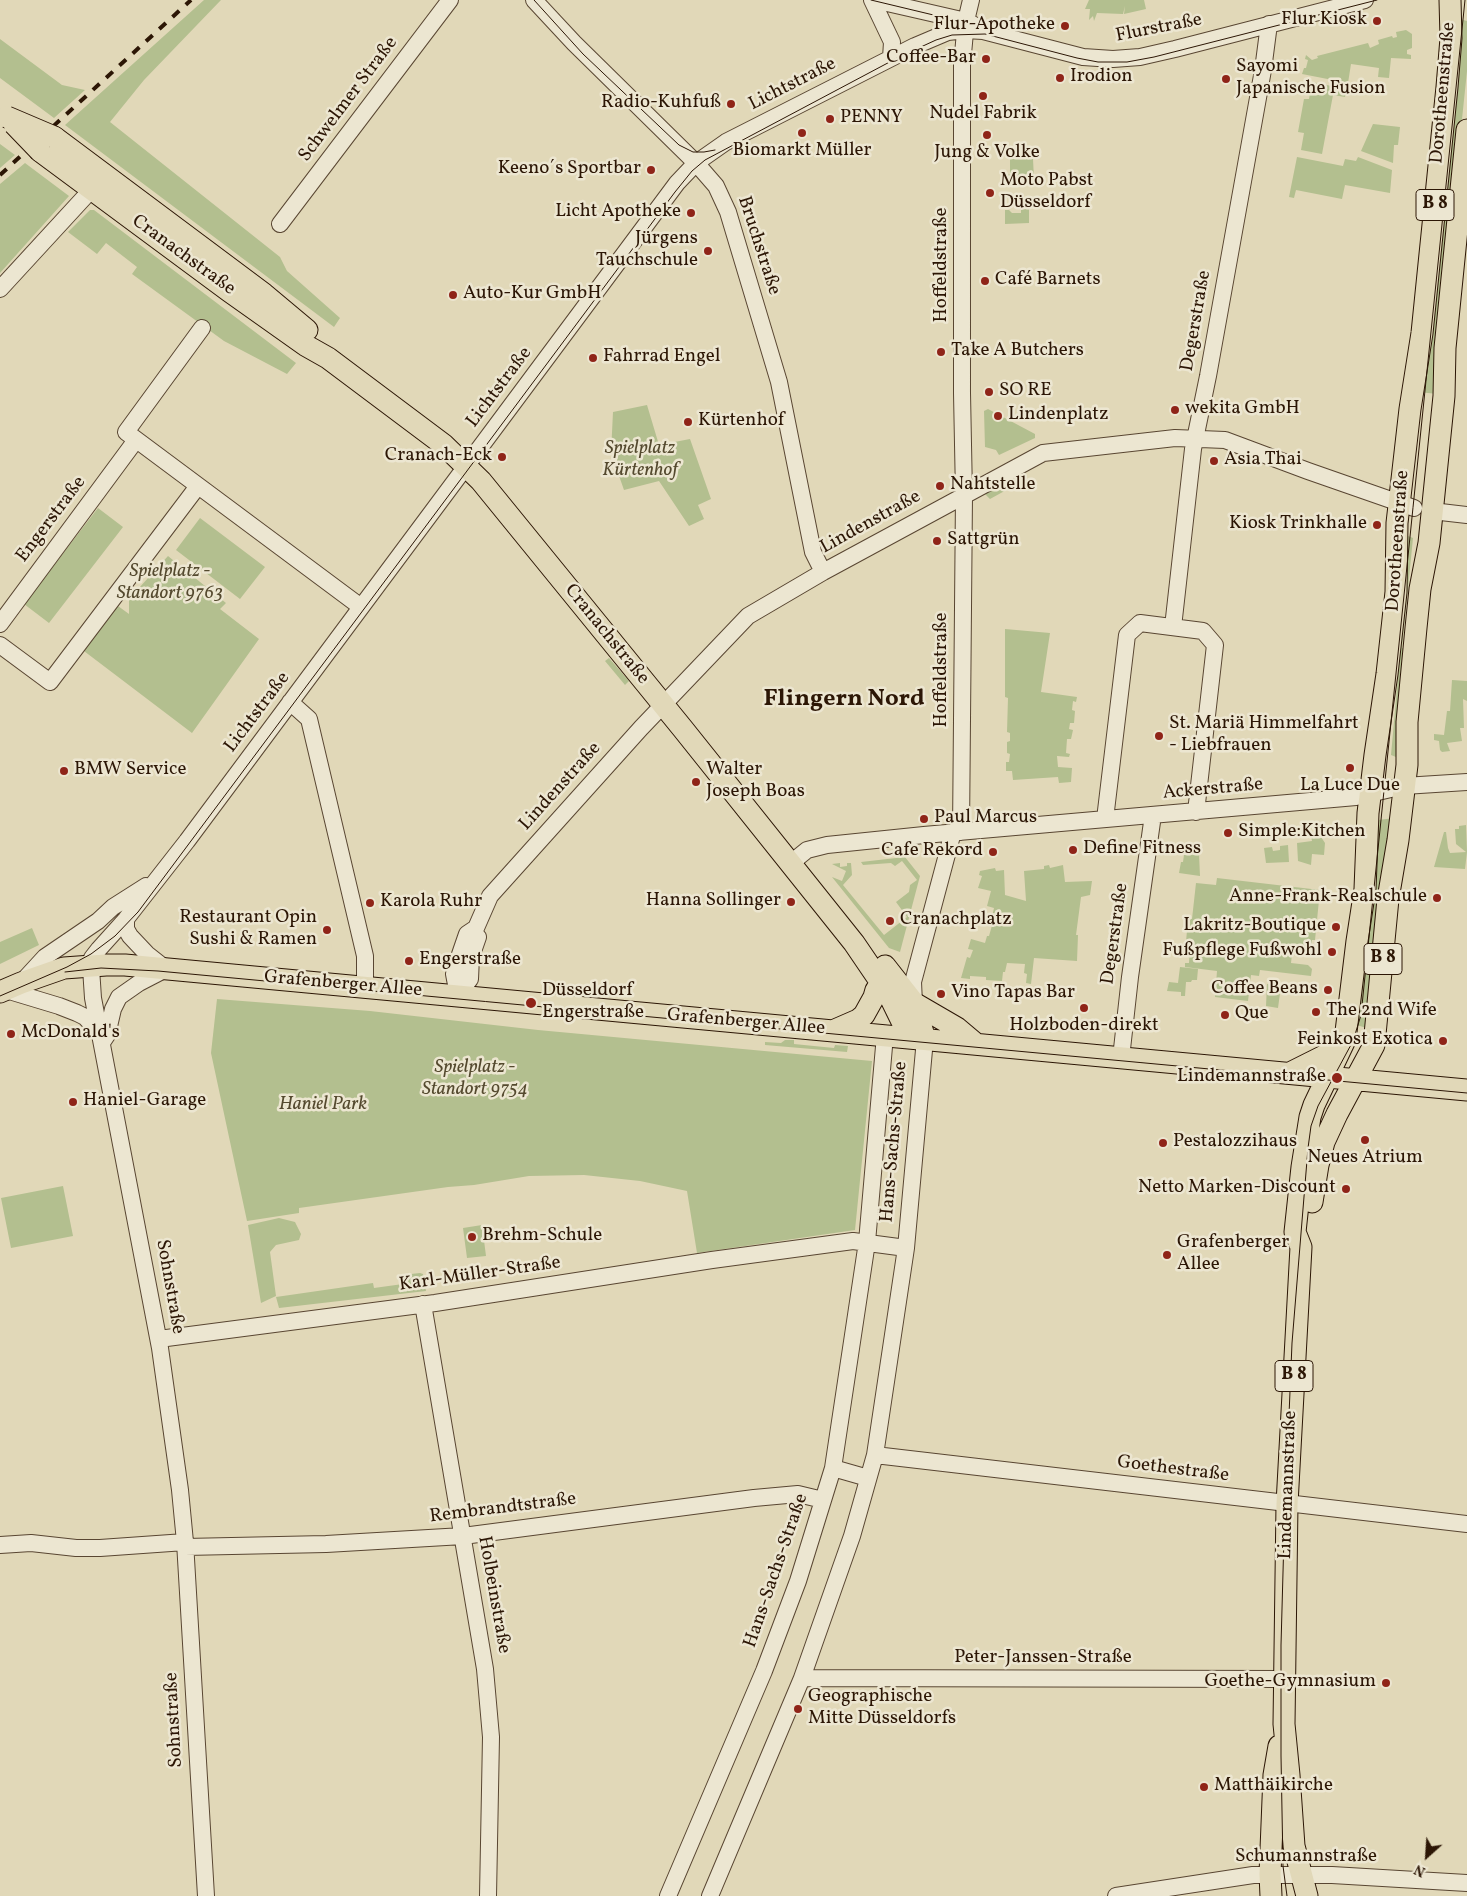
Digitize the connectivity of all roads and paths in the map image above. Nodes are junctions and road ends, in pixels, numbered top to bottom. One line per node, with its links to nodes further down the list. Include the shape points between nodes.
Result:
1 (450, 0): 15 (street, Schwelmer Straße)
2 (534, 0): 12 (street, Bruchstraße)
3 (873, 0): 8 (street, Flurstraße); 9 (street, Flurstraße, via 892,42)
4 (971, 0): 8 (street, Hoffeldstraße)
5 (1364, 0): 7 (street, Flurstraße)
6 (1450, 0): 24 (main road, Dorotheenstraße / B 8, via 1447,87 1422,333 1410,408)
7 (1269, 24): 8 (street, Flurstraße, via 1140,57 1113,59 1083,57); 19 (street, Degerstraße)
8 (965, 26): 9 (street, Lichtstraße); 23 (street, Hoffeldstraße, via 962,65)
9 (891, 58): 12 (street, Lichtstraße, via 726,142)
10 (4, 114): 13 (main road, Cranachstraße, bridge); 13 (main road, bridge, via 47,142)
11 (1467, 130): 14 (main road, Dorotheenstraße / B 8)
12 (696, 163): 21 (street, Lichtstraße, via 677,183); 26 (street, Bruchstraße, via 716,186 728,212 780,382 813,552)
13 (87, 176): 16 (street, via 78,207); 18 (main road, Cranachstraße, via 282,329); 18 (main road, Cranachstraße, via 214,257 264,294 313,335)
14 (1463, 213): 24 (main road, Dorotheenstraße / B 8, via 1445,348 1444,396)
15 (280, 224)
16 (0, 289)
17 (202, 328): 20 (street, via 126,432)
18 (328, 358): 21 (main road, Cranachstraße, via 444,445)
19 (1194, 438): 23 (street, Lindenstraße, via 1049,451); 24 (street, Lindenstraße, via 1225,440); 29 (street, Degerstraße)
20 (136, 440): 22 (street); 28 (street, Engerstraße)
21 (466, 467): 27 (street, Lichtstraße); 33 (main road, Cranachstraße, via 486,487)
22 (198, 486): 27 (street); 30 (street, via 50,682)
23 (964, 495): 26 (street, Lindenstraße); 40 (street, Hoffeldstraße)
24 (1415, 507): 25 (street, Lindenstraße); 31 (main road, Dorotheenstraße / B 8, via 1396,556 1396,592); 35 (main road, Dorotheenstraße / B 8, via 1419,517 1408,624 1415,637)
25 (1467, 516)
26 (823, 572): 33 (street, Lindenstraße, via 748,616)
27 (361, 607): 32 (street, Lichtstraße)
28 (0, 624)
29 (1173, 627): 37 (street, via 1203,631 1215,645); 39 (street, via 1140,623 1127,635)
30 (0, 644)
31 (1387, 674): 35 (main road, via 1394,692 1387,770); 36 (main road, Dorotheenstraße / B 8)
32 (290, 702): 42 (street, Lichtstraße, via 188,841); 48 (street, via 309,719 366,956)
33 (663, 704): 41 (main road, Cranachstraße); 50 (street, Lindenstraße, via 490,896 476,928 467,934 454,974)
34 (1467, 782): 35 (street, Ackerstraße)
35 (1404, 786): 36 (street, Ackerstraße); 58 (main road, Dorotheenstraße / B 8, via 1389,890)
36 (1370, 793): 37 (street, Ackerstraße); 56 (main road, Dorotheenstraße / B 8, via 1366,880)
37 (1196, 812): 38 (street, Ackerstraße)
38 (1154, 815): 39 (street, Ackerstraße); 59 (street, Degerstraße)
39 (1105, 819): 40 (street, Ackerstraße)
40 (957, 832): 41 (street, via 827,845 807,850); 51 (street, Hoffeldstraße, via 913,982)
41 (791, 863): 44 (main road, Cranachstraße)
42 (156, 879): 43 (street); 49 (street, via 45,957)
43 (126, 919): 45 (street, via 92,958); 46 (street, via 130,936)
44 (854, 943): 47 (main road, Cranachstraße); 51 (main road, Cranachstraße, via 881,961)
45 (91, 966): 46 (main road, Grafenberger Allee); 49 (main road, Grafenberger Allee, via 64,968); 54 (street, Sohnstraße, via 93,998)
46 (166, 969): 48 (main road, Grafenberger Allee); 54 (street, via 119,997 107,1035)
47 (874, 981): 52 (main road, via 874,997 864,1015); 53 (main road, Cranachstraße, via 886,1018); 55 (main road, Cranachstraße, via 888,993)
48 (365, 987): 50 (main road, Grafenberger Allee)
49 (9, 988): 54 (street, via 85,1017)
50 (458, 995): 52 (main road, Grafenberger Allee)
51 (914, 1003): 55 (main road, Cranachstraße); 57 (main road, Cranachstraße, via 957,1028)
52 (835, 1030): 53 (main road, Grafenberger Allee)
53 (885, 1036): 55 (main road, Grafenberger Allee); 67 (street, Hans-Sachs-Straße)
54 (102, 1038): 71 (street, Sohnstraße)
55 (917, 1039): 57 (main road, Grafenberger Allee); 69 (street, Hans-Sachs-Straße)
56 (1345, 1040): 60 (main road, via 1324,1056); 61 (main road, Dorotheenstraße / B 8); 62 (main road, B 8, via 1348,1063)
57 (976, 1044): 59 (main road, Grafenberger Allee)
58 (1374, 1045): 62 (main road, Dorotheenstraße / B 8); 63 (main road, via 1382,1065)
59 (1121, 1058): 60 (main road, Grafenberger Allee)
60 (1289, 1073): 61 (main road, Grafenberger Allee); 66 (main road, via 1306,1096)
61 (1328, 1077): 62 (main road, Grafenberger Allee); 65 (main road, B 8, via 1336,1090); 66 (main road, Lindemannstraße / B 8, via 1314,1105)
62 (1356, 1079): 63 (main road, Grafenberger Allee); 65 (main road, Lindemannstraße / B 8)
63 (1398, 1083): 64 (main road, Grafenberger Allee); 65 (main road, via 1370,1093)
64 (1467, 1090)
65 (1337, 1114): 68 (main road, Lindemannstraße / B 8, via 1321,1153 1309,1234)
66 (1307, 1131): 68 (main road, Lindemannstraße / B 8, via 1295,1232)
67 (866, 1242): 69 (street, Hans-Sachs-Straße); 70 (street, Karl-Müller-Straße, via 853,1241 712,1260); 73 (street, Hans-Sachs-Straße)
68 (1302, 1247): 76 (main road, Lindemannstraße / B 8)
69 (906, 1248): 72 (street, Hans-Sachs-Straße)
70 (423, 1304): 71 (street, Karl-Müller-Straße); 78 (street, Holbeinstraße)
71 (159, 1339): 80 (street, Sohnstraße)
72 (875, 1455): 74 (street, Hans-Sachs-Straße); 76 (street, Goethestraße)
73 (833, 1468): 74 (street); 75 (street, Hans-Sachs-Straße)
74 (868, 1478): 81 (street, Hans-Sachs-Straße, via 852,1536)
75 (823, 1500): 78 (street, Rembrandtstraße, via 798,1494 754,1498); 89 (street, Hans-Sachs-Straße, via 798,1581 764,1671)
76 (1286, 1504): 77 (street, Goethestraße); 82 (main road, Lindemannstraße / B 8)
77 (1467, 1524)
78 (463, 1536): 80 (street, Rembrandtstraße, via 355,1542); 88 (street, Holbeinstraße, via 485,1669 491,1736)
79 (0, 1545): 80 (street, via 31,1543 76,1548)
80 (185, 1545): 87 (street, Sohnstraße)
81 (802, 1678): 82 (street, Peter-Janssen-Straße); 90 (street, Hans-Sachs-Straße)
82 (1284, 1679): 83 (main road, Lindemannstraße / B 8)
83 (1284, 1724): 84 (main road, Lindemannstraße / B 8, via 1274,1774); 85 (main road, Lindemannstraße / B 8, via 1294,1846)
84 (1270, 1874): 85 (street, Schumannstraße); 91 (street, Schumannstraße); 92 (main road, Lindemannstraße / B 8)
85 (1300, 1874): 86 (street, Schumannstraße); 93 (main road, Lindemannstraße / B 8)
86 (1467, 1883)
87 (206, 1896)
88 (488, 1896)
89 (668, 1896)
90 (711, 1896)
91 (1116, 1896)
92 (1271, 1896)
93 (1306, 1896)

